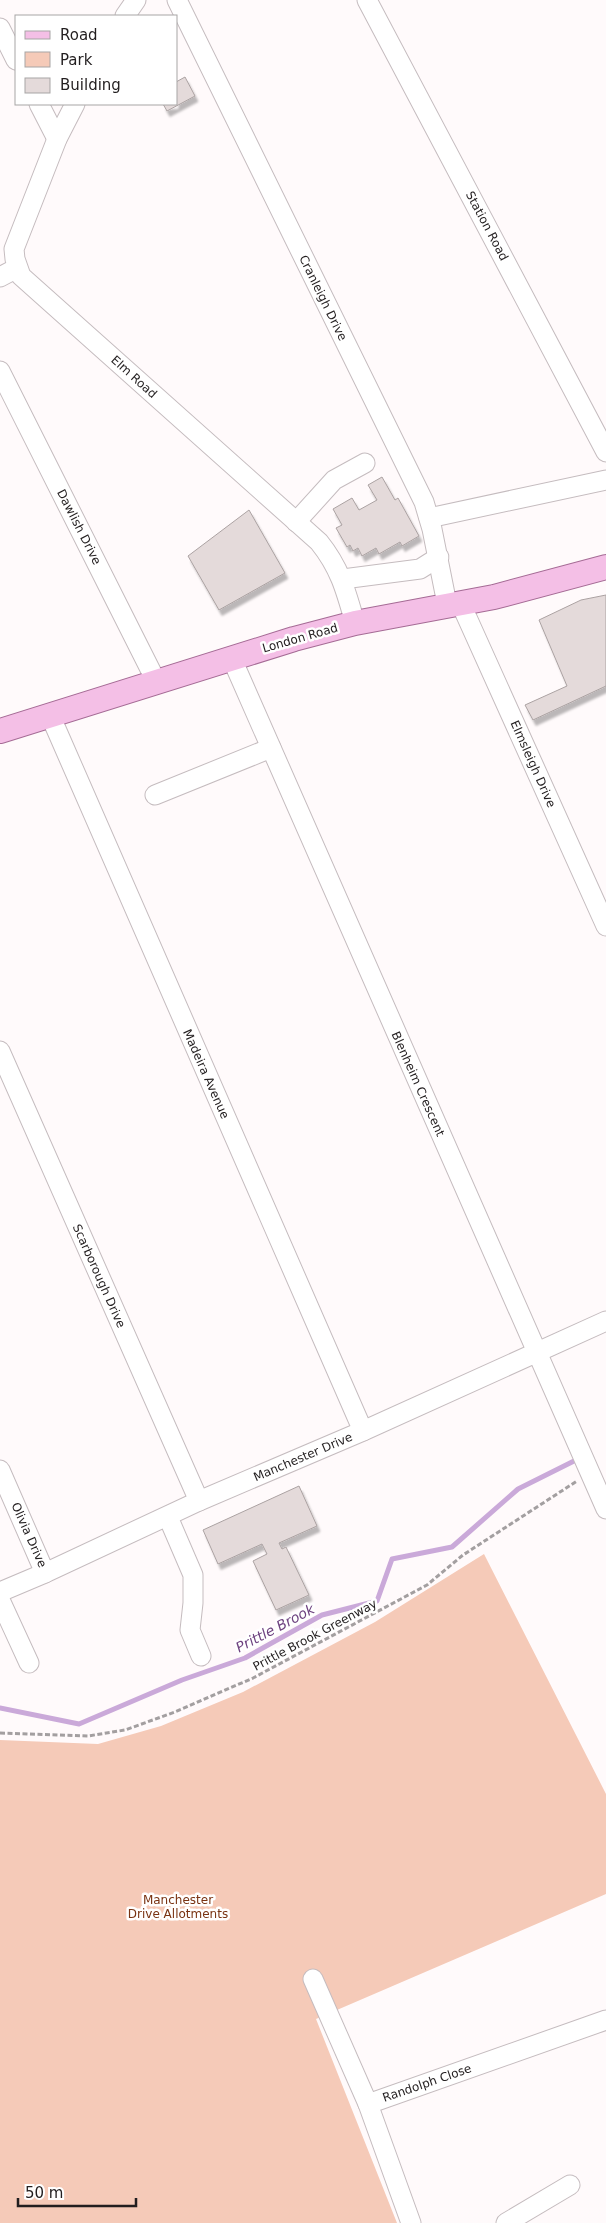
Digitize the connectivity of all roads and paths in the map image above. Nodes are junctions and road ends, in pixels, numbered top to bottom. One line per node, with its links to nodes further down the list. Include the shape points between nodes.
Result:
1 (136, 0): 4 (street)
2 (177, 0): 16 (street, Cranleigh Drive, via 424,502)
3 (368, 0): 13 (street, Station Road)
4 (126, 15)
5 (0, 28): 6 (street)
6 (15, 58)
7 (40, 105): 9 (street)
8 (74, 105): 9 (street)
9 (57, 139): 10 (street, via 14,249)
10 (17, 268): 11 (street); 17 (street, Elm Road, via 26,280)
11 (0, 277)
12 (0, 371): 24 (street, Dawlish Drive)
13 (606, 452)
14 (364, 463): 17 (street, via 334,480)
15 (606, 480): 16 (street)
16 (429, 518): 18 (street, Cranleigh Drive)
17 (296, 522): 20 (street, Elm Road, via 319,542)
18 (439, 557): 20 (street, via 420,569); 21 (street, Cranleigh Drive)
19 (606, 567): 21 (main road, London Road, via 494,597)
20 (343, 579): 22 (street, Elm Road)
21 (453, 603): 22 (main road, London Road); 29 (street, Elmsleigh Drive)
22 (356, 623): 23 (main road, London Road)
23 (232, 659): 24 (main road, London Road); 27 (street, Blenheim Crescent)
24 (157, 683): 25 (main road, London Road)
25 (50, 715): 26 (main road, London Road); 33 (street, Madeira Avenue)
26 (1, 728)
27 (271, 748): 28 (street); 32 (street, Blenheim Crescent)
28 (155, 795)
29 (606, 926)
30 (0, 1051): 36 (street, Scarborough Drive)
31 (606, 1321): 32 (street, Manchester Drive)
32 (536, 1352): 33 (street, Manchester Drive); 35 (street, Blenheim Crescent)
33 (363, 1432): 36 (street, Manchester Drive)
34 (0, 1470): 39 (street, Olivia Drive)
35 (590, 1473): 37 (street, Blenheim Crescent); 44 (path, Prittle Brook Greenway, via 463,1555 427,1585 253,1678 125,1730 88,1736)
36 (199, 1501): 38 (street, Manchester Drive)
37 (606, 1509)
38 (168, 1517): 39 (street, Manchester Drive); 42 (street, via 193,1575 190,1630)
39 (45, 1573): 40 (street, Manchester Drive)
40 (0, 1592)
41 (0, 1600): 43 (street)
42 (202, 1656)
43 (29, 1663)
44 (0, 1733)
45 (313, 1979): 47 (street)
46 (606, 2020): 47 (street, Randolph Close)
47 (368, 2104): 49 (street, Randolph Close)
48 (570, 2185): 50 (street)
49 (411, 2223)
50 (506, 2223)

